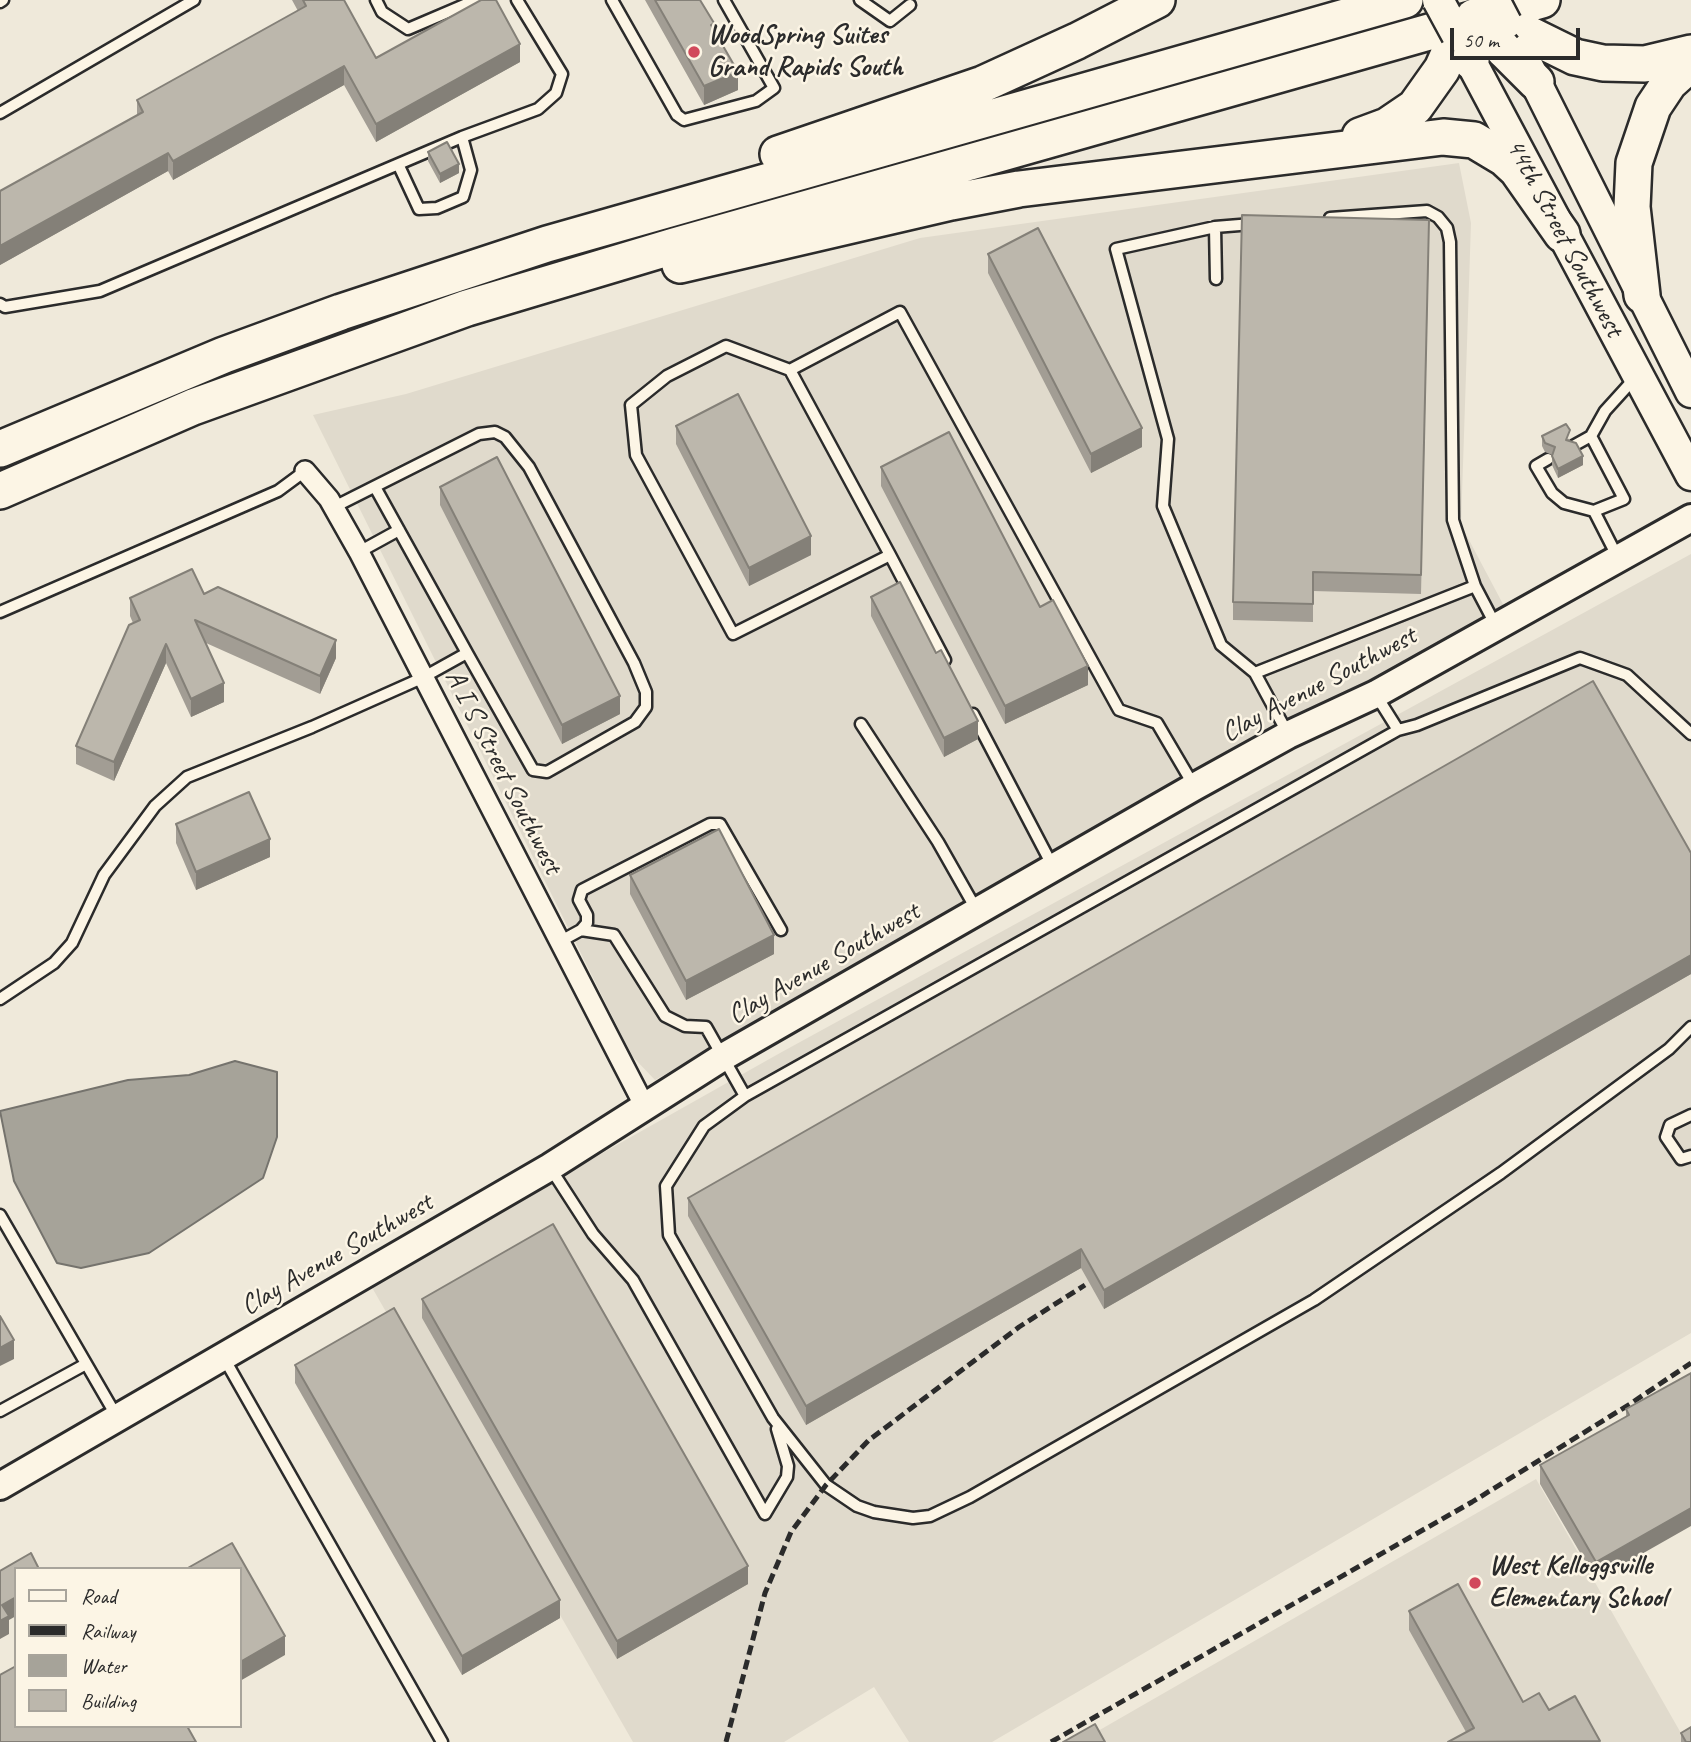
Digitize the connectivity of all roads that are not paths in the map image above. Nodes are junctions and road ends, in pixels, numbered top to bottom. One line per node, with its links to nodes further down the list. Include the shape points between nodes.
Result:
1 (194, 0): 16 (lane)
2 (376, 0): 3 (lane, via 383,12 408,29)
3 (476, 0)
4 (517, 0): 17 (lane, via 562,74 556,93 538,109)
5 (612, 0): 6 (lane, via 684,120 756,101 774,89)
6 (724, 0)
7 (860, 0): 11 (lane, via 890,21)
8 (1157, 0): 28 (highway, via 1035,61 956,94 710,176)
9 (1405, 0): 28 (highway, via 584,233)
10 (1542, 0): 27 (highway)
11 (910, 5)
12 (1478, 22): 13 (highway, via 1603,63 1645,64); 15 (highway); 18 (highway, via 1415,107 1364,135); 23 (main road, 44th Street Southwest)
13 (1691, 53)
14 (1691, 62): 25 (highway, via 1653,107 1634,163 1632,207)
15 (1536, 82): 25 (main road, 44th Street Southwest)
16 (0, 113)
17 (463, 137): 19 (lane); 19 (lane, via 471,170 463,197 437,208 419,209)
18 (1285, 154): 23 (highway, via 1443,137 1474,140 1517,170); 27 (highway, via 951,202 729,256)
19 (399, 166): 26 (lane, via 100,291 5,307)
20 (1321, 219): 47 (lane, via 1427,211 1447,228 1453,520)
21 (1268, 223): 22 (lane)
22 (1215, 227): 24 (lane); 51 (lane, via 1116,249 1168,439 1163,506 1221,645)
23 (1562, 234): 30 (main road, 44th Street Southwest)
24 (1216, 279)
25 (1642, 295): 31 (main road, 44th Street Southwest)
26 (0, 304)
27 (467, 308): 39 (highway, via 193,407)
28 (341, 312): 34 (highway, via 224,355)
29 (790, 370): 45 (lane); 45 (lane, via 726,346 667,376 631,405 636,455 733,634); 60 (lane, via 901,312 1119,710 1157,723)
30 (1637, 376): 32 (lane, via 1605,411); 37 (main road, 44th Street Southwest)
31 (1691, 392)
32 (1591, 436): 33 (lane); 41 (lane, via 1624,499)
33 (1573, 446)
34 (0, 449)
35 (1548, 459): 41 (lane, via 1536,466 1552,494 1564,503)
36 (305, 471): 40 (street, A I S Street Southwest); 48 (lane, via 278,491)
37 (1691, 475)
38 (375, 487): 40 (lane); 43 (lane); 50 (lane, via 480,434 495,432 505,437 529,467 638,671 646,707 635,722 547,772 533,770)
39 (0, 491)
40 (334, 507): 44 (street, A I S Street Southwest)
41 (1594, 512): 46 (lane)
42 (1691, 518): 46 (street, Clay Avenue Southwest)
43 (399, 530): 44 (lane); 50 (lane)
44 (359, 552): 53 (street, A I S Street Southwest)
45 (890, 555): 52 (lane)
46 (1618, 558): 49 (street, Clay Avenue Southwest)
47 (1475, 586): 49 (lane); 51 (lane)
48 (0, 612)
49 (1496, 626): 54 (street, Clay Avenue Southwest)
50 (467, 653): 53 (lane)
51 (1255, 673): 59 (lane)
52 (953, 675)
53 (422, 678): 65 (street, A I S Street Southwest); 66 (lane, via 187,777 155,806 104,876 72,943 54,963)
54 (1376, 694): 57 (lane); 59 (street, Clay Avenue Southwest)
55 (966, 699): 61 (lane)
56 (861, 724): 62 (lane)
57 (1398, 730): 58 (lane, via 1580,658 1627,675); 69 (lane)
58 (1691, 734)
59 (1288, 735): 60 (street, Clay Avenue Southwest)
60 (1194, 787): 61 (street, Clay Avenue Southwest)
61 (1054, 868): 62 (street, Clay Avenue Southwest)
62 (978, 912): 68 (street, Clay Avenue Southwest)
63 (582, 930): 64 (lane, via 587,923 579,900 582,890 715,824 720,824); 65 (lane); 68 (lane, via 614,935 665,1016 685,1026 706,1027)
64 (781, 930)
65 (559, 942): 70 (street, A I S Street Southwest)
66 (0, 999)
67 (1691, 1027): 79 (lane, via 1669,1049 1501,1173 1314,1300 943,1511 903,1518 857,1506 826,1485)
68 (723, 1057): 69 (lane); 70 (street, Clay Avenue Southwest)
69 (745, 1096): 79 (lane, via 704,1126 666,1186 669,1235)
70 (643, 1105): 73 (street, Clay Avenue Southwest)
71 (1691, 1115): 72 (lane, via 1670,1125 1667,1137 1681,1159)
72 (1691, 1156)
73 (550, 1167): 75 (street, Clay Avenue Southwest); 79 (lane, via 593,1234 633,1280 765,1514 787,1477 788,1466)
74 (0, 1215): 76 (lane)
75 (223, 1357): 78 (street, Clay Avenue Southwest); 81 (lane)
76 (86, 1364): 77 (lane); 78 (lane)
77 (0, 1411)
78 (117, 1417): 80 (street, Clay Avenue Southwest)
79 (773, 1418)
80 (0, 1486)
81 (442, 1742)

